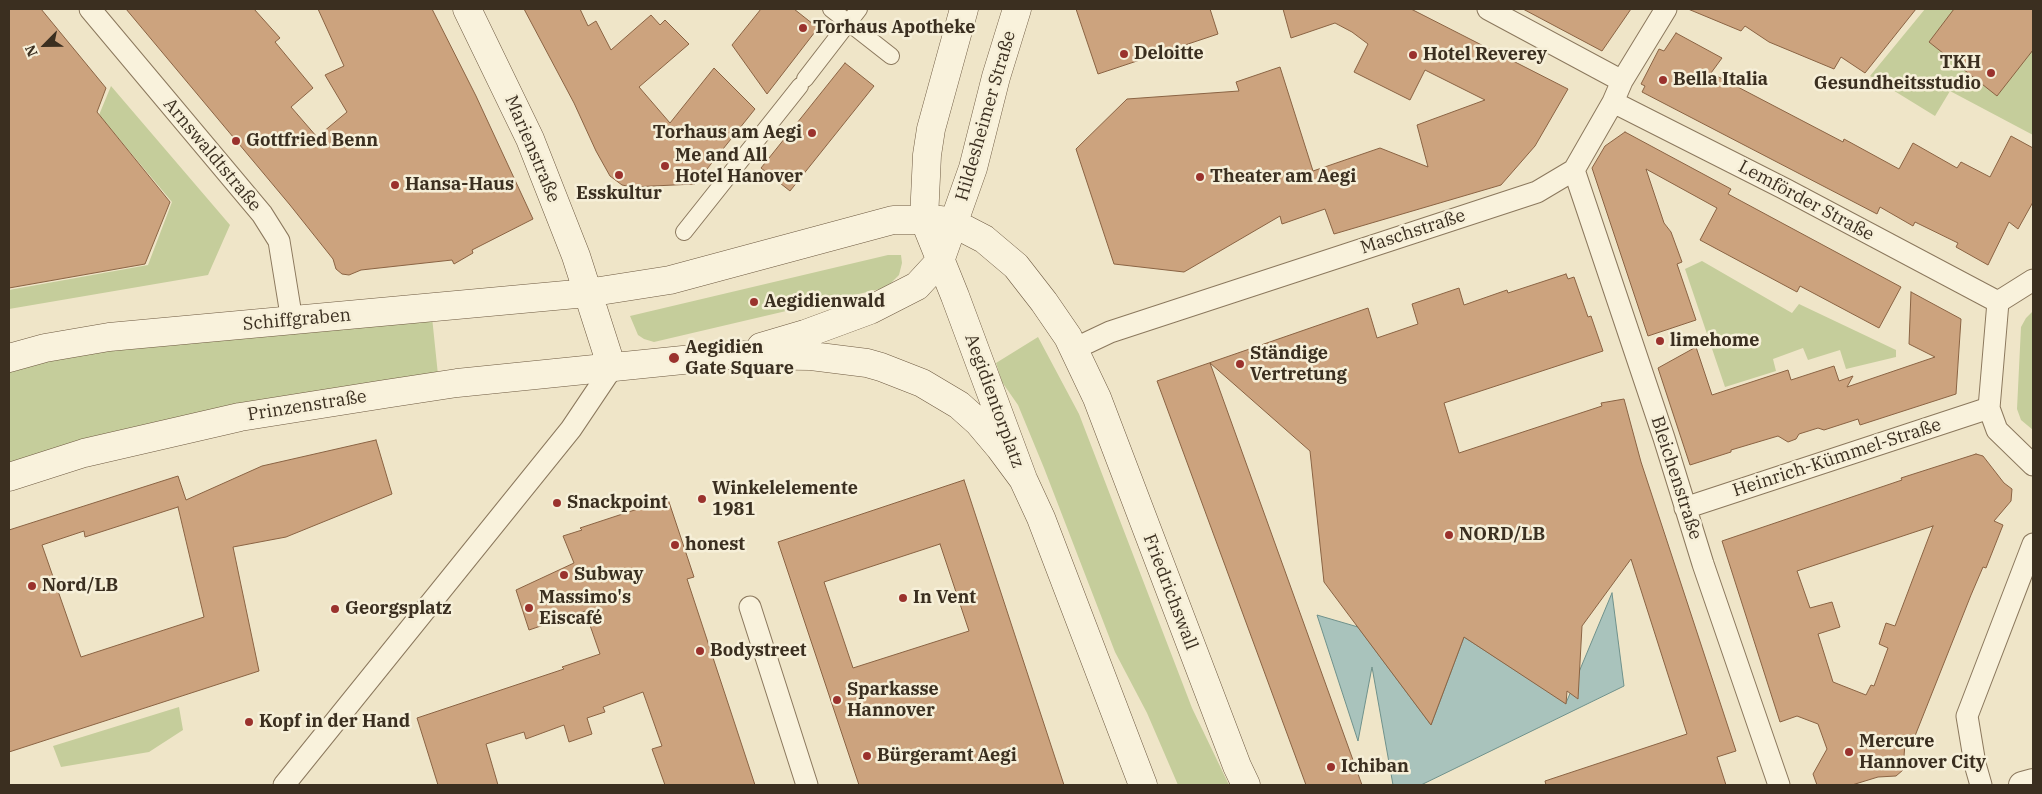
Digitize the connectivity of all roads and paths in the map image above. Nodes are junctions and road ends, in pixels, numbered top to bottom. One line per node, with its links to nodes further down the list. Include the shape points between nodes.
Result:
1 (90, 9): 21 (street, Arnswaldtstraße, via 262,214 279,241)
2 (467, 9): 19 (main road, Marienstraße, via 530,139 576,256)
3 (831, 9): 9 (street)
4 (859, 9): 9 (street)
5 (964, 9): 14 (main road, Hildesheimer Straße, via 931,129)
6 (1017, 9): 15 (main road, Hildesheimer Straße)
7 (1488, 9): 11 (street)
8 (1666, 9): 11 (street, Maschstraße)
9 (849, 23): 10 (street); 16 (street)
10 (891, 56)
11 (1622, 81): 12 (street, Maschstraße)
12 (1613, 102): 13 (street, Maschstraße); 20 (street, Lemförder Straße)
13 (1574, 170): 22 (street, Maschstraße, via 1537,192 1110,332); 30 (street, Bleichenstraße)
14 (924, 220): 15 (main road); 17 (main road, Aegidientorplatz); 19 (main road, via 893,220 670,280)
15 (955, 224): 17 (main road, Aegidientorplatz); 22 (main road, via 984,239 1016,266)
16 (684, 232)
17 (940, 261): 23 (main road, Aegidientorplatz, via 918,286 870,310 805,334); 29 (main road, Aegidientorplatz)
18 (2033, 280): 20 (street)
19 (587, 293): 21 (main road, Schiffgraben); 25 (main road)
20 (1998, 302): 26 (street)
21 (292, 321): 24 (main road, Schiffgraben, via 109,337)
22 (1074, 349): 37 (main road, Friedrichswall, via 1097,398)
23 (732, 355): 25 (main road, Aegidientorplatz); 29 (main road, Aegidientorplatz, via 811,356 866,363 922,384 959,405 978,422)
24 (9, 358)
25 (612, 368): 28 (main road, Prinzenstraße, via 456,383 240,417 84,454); 34 (street, via 571,429)
26 (1989, 408): 27 (street, via 1997,430); 30 (street, Heinrich-Kümmel-Straße)
27 (2033, 465)
28 (9, 477)
29 (1023, 479): 36 (main road, via 1041,518)
30 (1685, 508): 38 (street, Bleichenstraße)
31 (2033, 544): 39 (street, via 1967,716 1974,764)
32 (750, 607): 35 (street)
33 (2033, 782): 40 (street)
34 (284, 785)
35 (807, 785)
36 (1143, 785)
37 (1246, 785)
38 (1779, 785)
39 (1981, 785)
40 (2022, 785)

